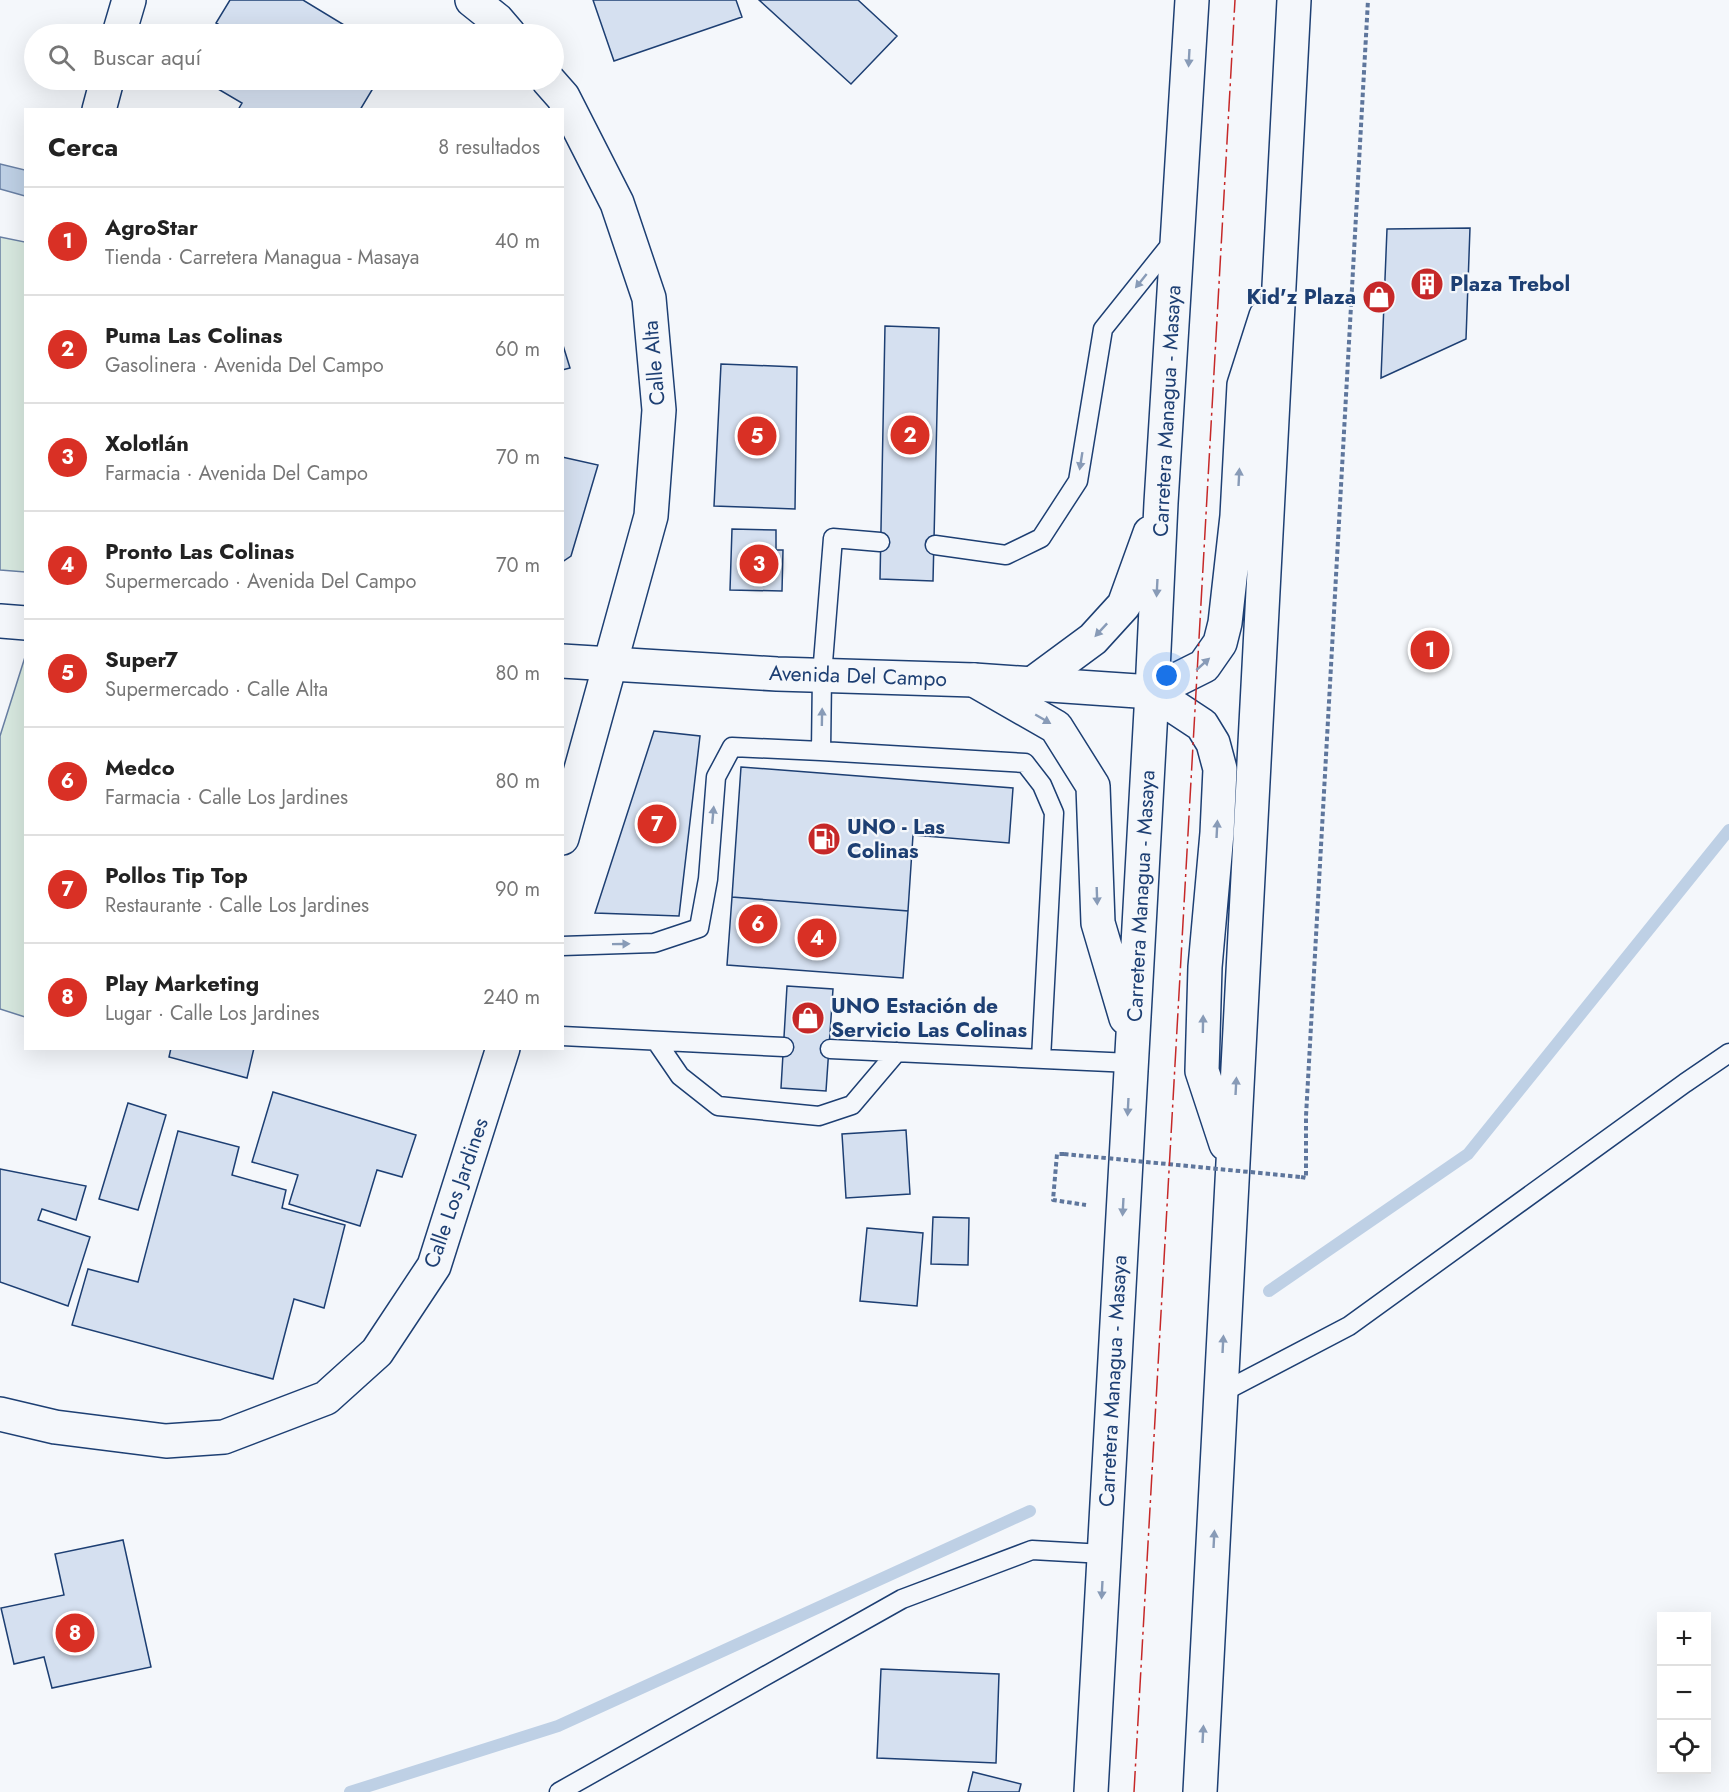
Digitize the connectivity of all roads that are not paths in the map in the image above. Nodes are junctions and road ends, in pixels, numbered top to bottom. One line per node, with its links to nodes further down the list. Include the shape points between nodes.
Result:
1 (129, 0): 5 (main road)
2 (472, 0): 6 (main road)
3 (1192, 0): 10 (main road, Carretera Managua - Masaya, one-way to 10)
4 (1294, 0): 11 (main road)
5 (122, 24)
6 (500, 24)
7 (104, 90): 9 (main road)
8 (557, 90): 18 (main road, Calle Alta, via 617,203 649,298 659,410 651,516)
9 (100, 108)
10 (1178, 235): 12 (main road, Carretera Managua - Masaya); 14 (lane, one-way to 14, via 1103,329 1078,481 1041,538 1006,555)
11 (1280, 274): 22 (main road, one-way to 11, via 1204,666 1220,643 1237,516 1244,385); 35 (main road, one-way to 11)
12 (1161, 503): 21 (main road, one-way to 21, via 1124,604 1092,639); 22 (main road, Carretera Managua - Masaya, one-way to 22)
13 (880, 542): 19 (lane, via 833,538)
14 (935, 545)
15 (0, 621): 16 (main road)
16 (24, 623)
17 (564, 661): 18 (main road, Avenida Del Campo)
18 (609, 664): 19 (main road, Avenida Del Campo); 24 (main road)
19 (822, 675): 20 (main road, Avenida Del Campo); 23 (lane, one-way to 19)
20 (974, 680): 21 (main road, Avenida Del Campo); 31 (main road, one-way to 31, via 1056,727 1093,786 1098,923)
21 (1032, 684): 22 (main road, Avenida Del Campo)
22 (1152, 692): 31 (main road, Carretera Managua - Masaya); 35 (main road, one-way to 22, via 1202,1071 1205,967 1220,769 1202,725)
23 (821, 751): 25 (lane, one-way to 23, via 654,943 699,928 708,879 716,777 732,747); 34 (lane, via 1025,762 1042,785 1054,813)
24 (564, 831)
25 (564, 946)
26 (564, 1036): 27 (lane)
27 (656, 1041): 28 (lane); 32 (lane, via 680,1076 718,1106 819,1116 852,1106)
28 (784, 1047)
29 (830, 1049): 32 (lane)
30 (502, 1050): 37 (main road, Calle Los Jardines, via 434,1266 377,1352 326,1398 224,1437 166,1441 55,1427)
31 (1132, 1051): 34 (lane); 38 (main road, Carretera Managua - Masaya, one-way to 38)
32 (897, 1052): 34 (lane)
33 (1729, 1053): 36 (lane, via 1349,1326)
34 (1041, 1059)
35 (1232, 1161): 36 (main road, one-way to 35)
36 (1221, 1393): 41 (main road, one-way to 36)
37 (0, 1414)
38 (1104, 1554): 39 (lane, via 1032,1550 902,1599); 40 (main road, Carretera Managua - Masaya, one-way to 40)
39 (559, 1792)
40 (1091, 1792)
41 (1200, 1792)

